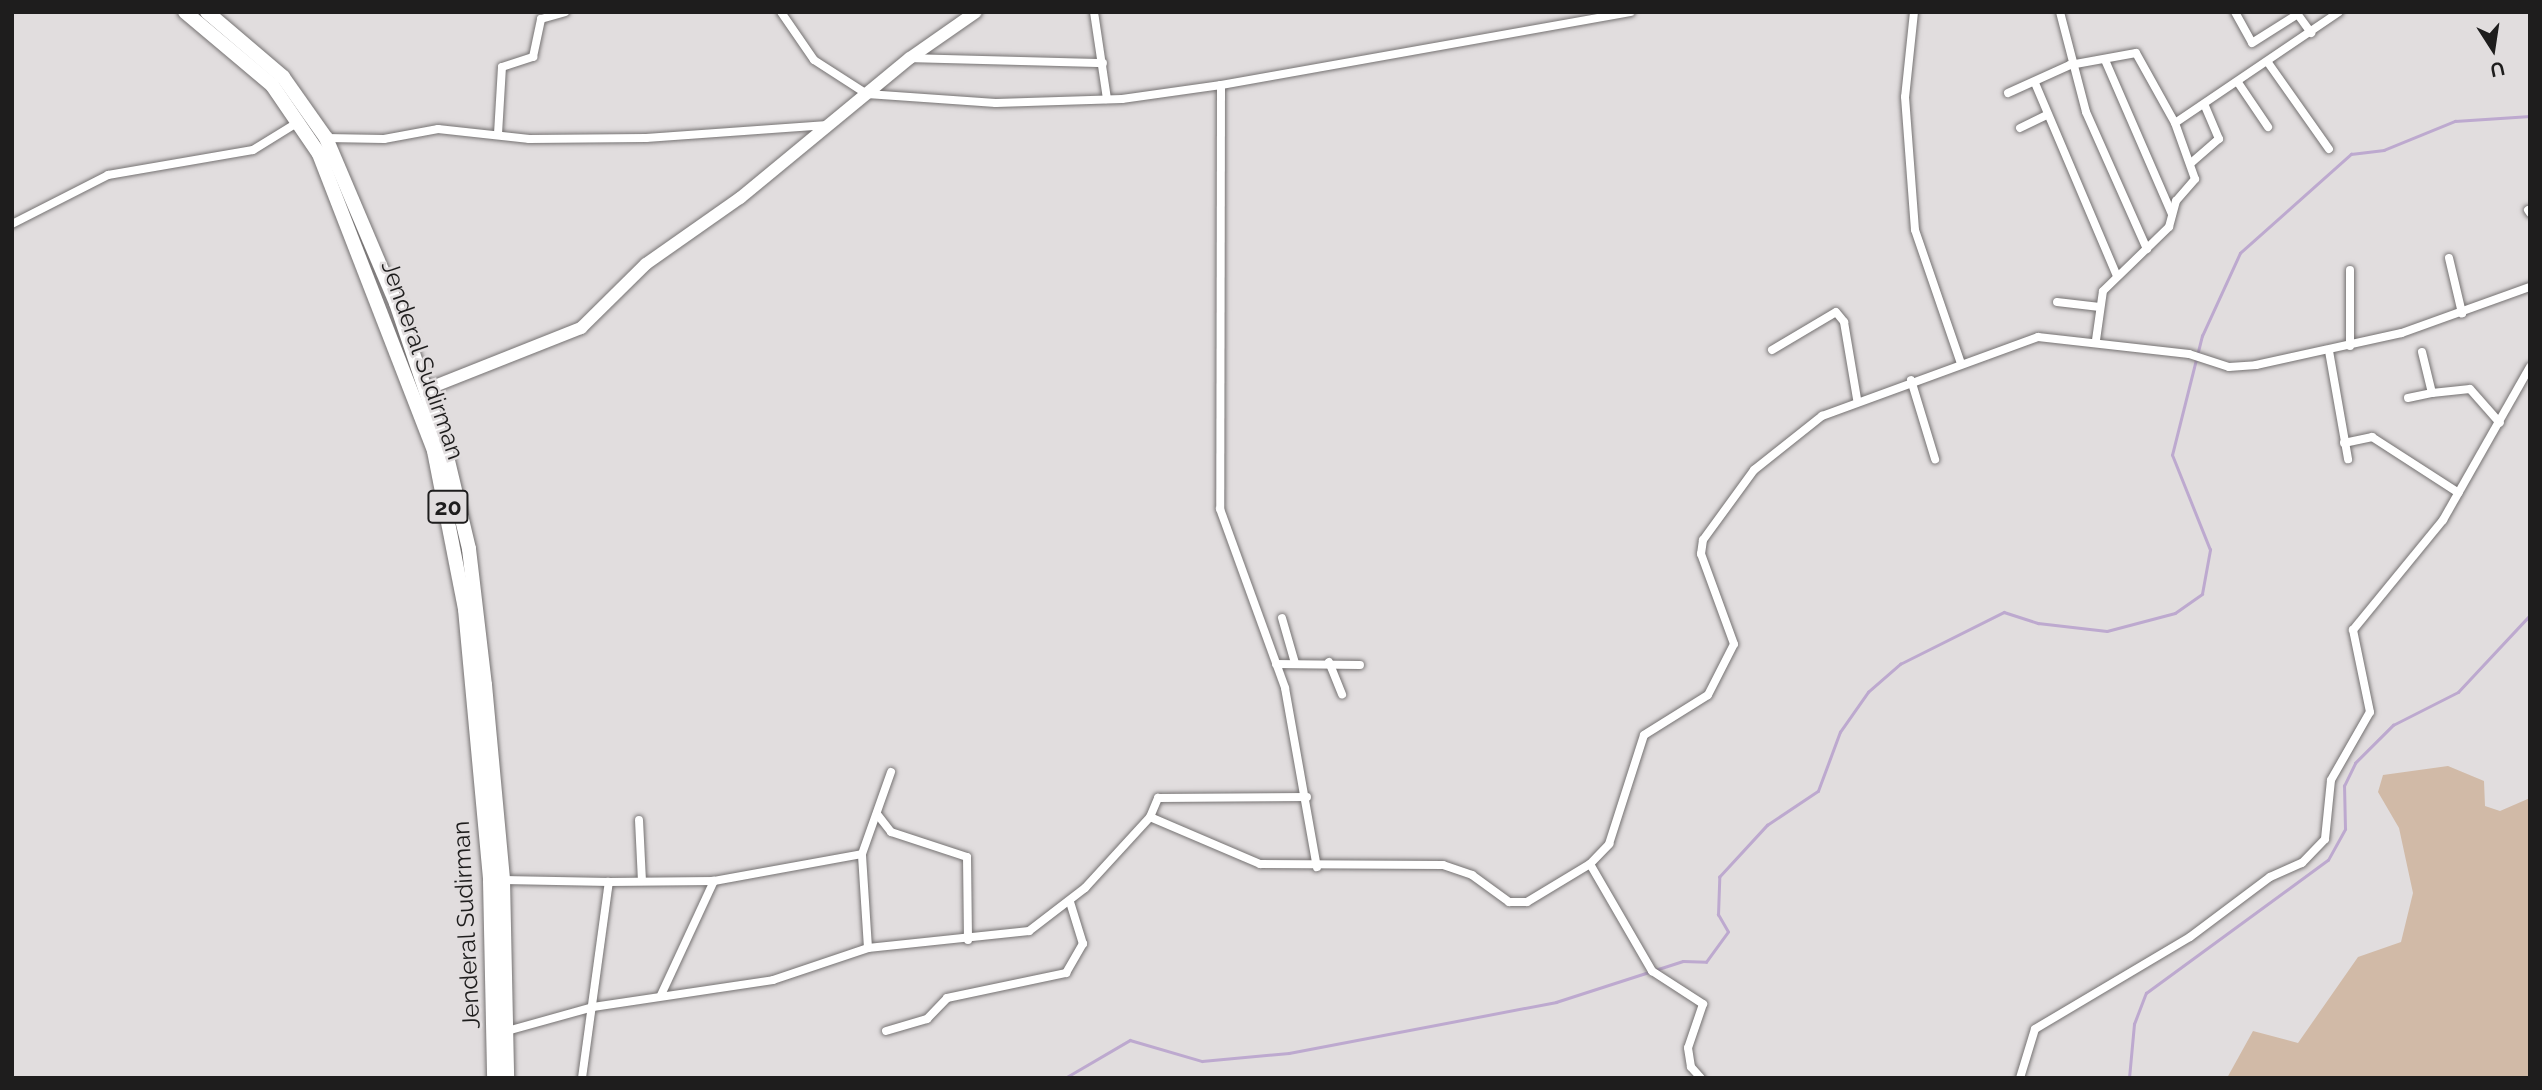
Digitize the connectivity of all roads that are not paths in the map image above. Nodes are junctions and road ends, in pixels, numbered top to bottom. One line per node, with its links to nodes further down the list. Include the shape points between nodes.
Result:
1 (185, 12): 27 (highway, Jenderal Sudirman / 20, via 244,57)
2 (565, 12): 32 (street, via 541,19 533,57 502,67)
3 (781, 12): 23 (street, via 814,60)
4 (976, 12): 14 (street)
5 (1094, 12): 16 (street)
6 (1631, 12): 21 (street)
7 (1914, 12): 51 (street, via 1906,97 1915,230)
8 (2060, 12): 18 (street)
9 (2235, 12): 11 (street, via 2252,43)
10 (2339, 12): 13 (street)
11 (2297, 13): 13 (street)
12 (213, 14): 33 (highway, 20, via 283,77)
13 (2311, 33): 17 (street)
14 (910, 58): 16 (street); 23 (street)
15 (2105, 60): 18 (street); 28 (street, via 2142,57); 36 (street)
16 (1103, 63): 24 (street)
17 (2269, 64): 20 (street); 34 (street)
18 (2070, 65): 19 (street); 38 (street)
19 (2035, 83): 22 (street); 26 (street)
20 (2239, 84): 25 (street); 30 (street)
21 (1221, 85): 24 (street); 66 (street, via 1220,509)
22 (2008, 93)
23 (867, 94): 24 (street, via 996,103); 29 (street)
24 (1107, 99)
25 (2206, 106): 28 (street); 35 (street, via 2219,139)
26 (2047, 115): 31 (street); 41 (street)
27 (300, 121): 37 (street, via 253,149 108,174); 88 (highway, Jenderal Sudirman / 20, via 335,189 416,393 447,504 465,609 490,881)
28 (2175, 123): 35 (street)
29 (828, 125): 32 (street, via 646,138); 54 (street, via 740,198 646,264 581,328)
30 (2268, 127)
31 (2020, 128)
32 (498, 134): 33 (street, via 438,129 384,139)
33 (326, 138): 54 (highway, 20)
34 (2329, 149)
35 (2191, 163): 36 (street, via 2195,179 2176,201)
36 (2173, 217): 38 (street)
37 (12, 224)
38 (2147, 250): 41 (street)
39 (2449, 258): 45 (street)
40 (2350, 270): 47 (street)
41 (2117, 276): 44 (street)
42 (2530, 286): 45 (street)
43 (2057, 302): 44 (street)
44 (2100, 307): 46 (street)
45 (2462, 313): 47 (street)
46 (2096, 340): 49 (street, via 2189,354 2229,367); 51 (street, via 2038,337)
47 (2350, 346): 49 (street)
48 (1772, 350): 57 (street, via 1836,312 1844,322)
49 (2329, 351): 59 (street)
50 (2422, 352): 55 (street)
51 (1960, 361): 53 (street)
52 (2530, 367): 58 (street)
53 (1911, 380): 57 (street); 60 (street)
54 (427, 389): 77 (highway, 20, via 469,549)
55 (2432, 393): 56 (street); 58 (street, via 2470,389)
56 (2408, 398)
57 (1857, 399): 75 (street, via 1813,422 1754,470 1707,533 1701,554 1732,632 1731,652 1704,699 1644,735 1612,839)
58 (2500, 423): 62 (street)
59 (2344, 443): 61 (street); 62 (street, via 2372,437)
60 (1935, 459)
61 (2348, 459)
62 (2459, 493): 92 (street, via 2353,630 2370,712 2331,780 2325,839 2302,863 2270,877 2190,937 2035,1029)
63 (1282, 618): 65 (street)
64 (1329, 662): 65 (street); 67 (street); 68 (street)
65 (1295, 663): 66 (street)
66 (1276, 664): 70 (street)
67 (1360, 666)
68 (1342, 694)
69 (891, 772): 71 (street)
70 (1307, 797): 72 (street, via 1158,798); 76 (street)
71 (877, 814): 74 (street); 82 (street, via 891,832 967,857)
72 (1150, 817): 76 (street, via 1261,864); 81 (street)
73 (639, 820): 78 (street)
74 (862, 854): 79 (street); 83 (street)
75 (1590, 864): 76 (street, via 1521,904 1443,866); 91 (street, via 1654,974 1703,1004 1688,1048 1691,1067)
76 (1317, 867)
77 (503, 880): 80 (street); 86 (highway, 20)
78 (642, 881): 79 (street); 80 (street)
79 (714, 881): 84 (street)
80 (609, 882): 85 (street)
81 (1070, 902): 82 (street, via 1029,931); 87 (street, via 1083,944 1066,973 947,998 927,1019)
82 (968, 940): 83 (street)
83 (868, 948): 84 (street, via 773,980)
84 (662, 995): 85 (street)
85 (593, 1007): 86 (street); 90 (street)
86 (507, 1031): 89 (highway, 20)
87 (886, 1031)
88 (494, 1078)
89 (507, 1078)
90 (582, 1078)
91 (1701, 1078)
92 (2020, 1078)

